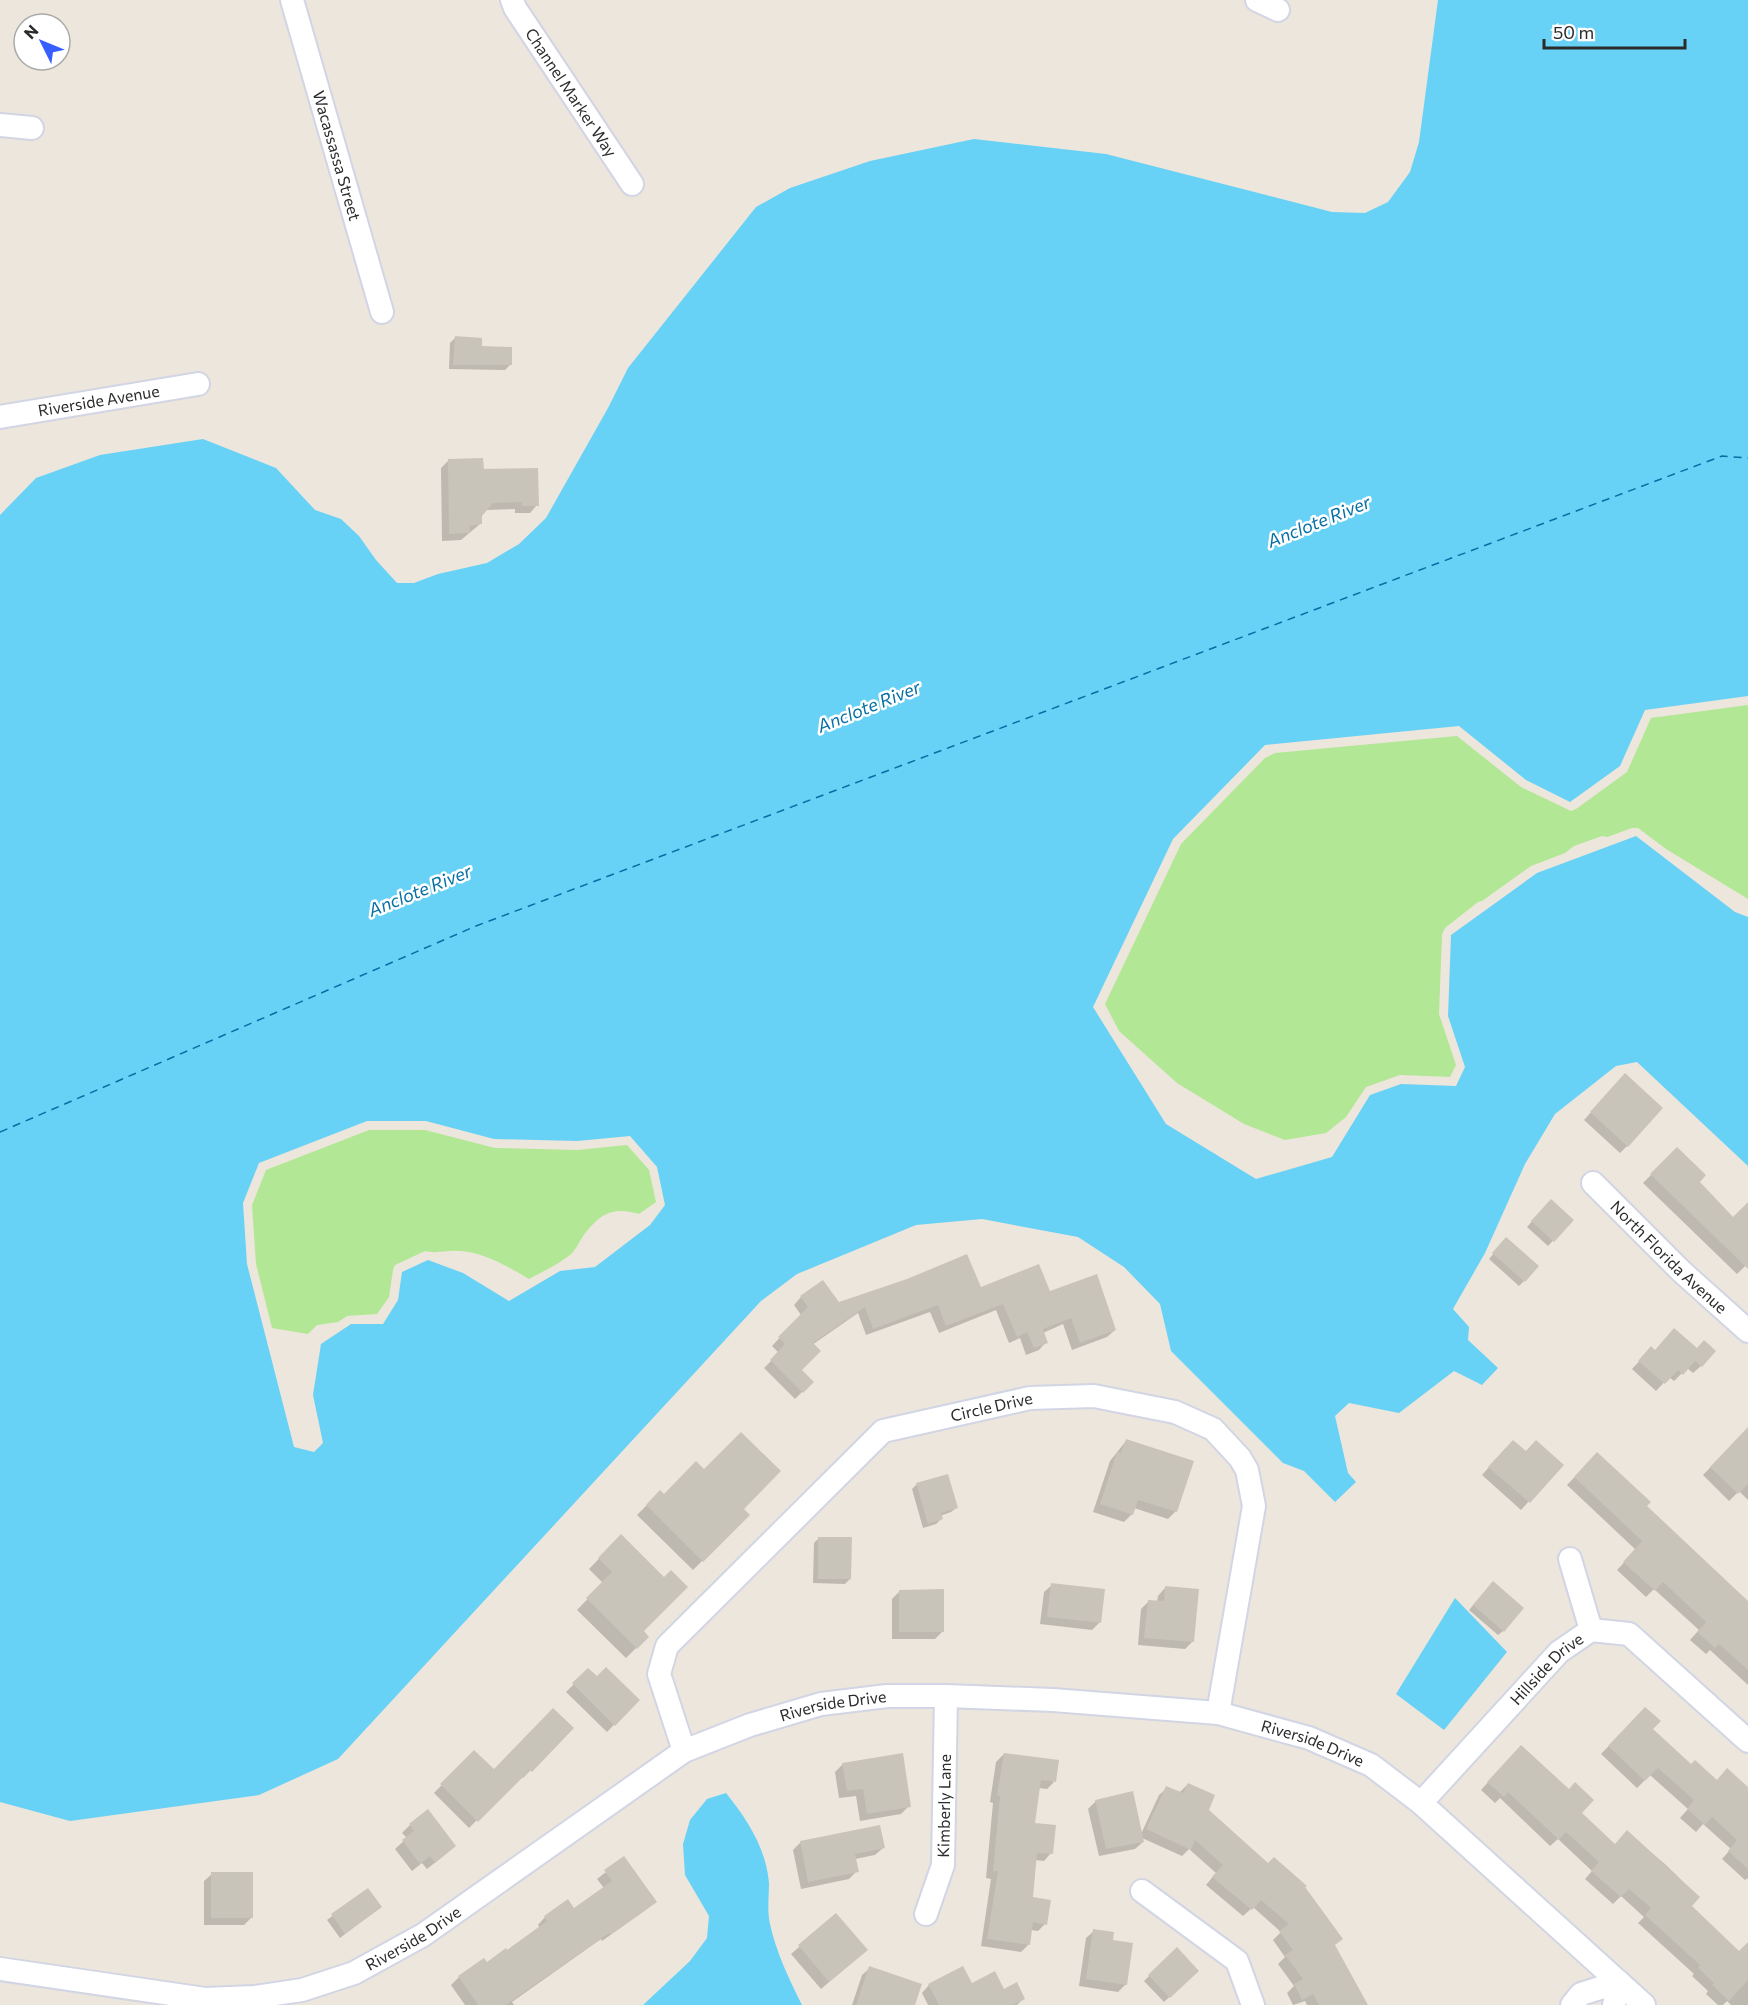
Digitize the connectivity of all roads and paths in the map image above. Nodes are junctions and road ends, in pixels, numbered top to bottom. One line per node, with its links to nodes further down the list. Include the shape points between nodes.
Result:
1 (292, 0): 8 (street, Wacassassa Street)
2 (513, 0): 7 (street, Channel Marker Way)
3 (1257, 0): 4 (street)
4 (1278, 10)
5 (0, 125): 6 (street)
6 (32, 128)
7 (632, 184)
8 (382, 312)
9 (198, 384): 10 (street, Riverside Avenue)
10 (0, 417)
11 (1593, 1183): 12 (street, North Florida Avenue)
12 (1748, 1331)
13 (1570, 1559): 14 (street)
14 (1592, 1630): 17 (street, Hillside Drive, via 1629,1634); 19 (street, Hillside Drive, via 1559,1652)
15 (946, 1696): 16 (street, Riverside Drive); 18 (street, Riverside Drive, via 887,1696 821,1704 750,1725); 21 (street, Kimberly Lane, via 943,1864)
16 (1218, 1713): 18 (street, Circle Drive, via 1254,1506 1247,1470 1240,1458 1213,1429 1175,1412 1094,1396 1030,1398 882,1431 667,1646 659,1674); 19 (street, Riverside Drive, via 1309,1738 1371,1765)
17 (1748, 1741)
18 (684, 1751): 24 (street, Riverside Drive, via 423,1935 354,1973 302,1990 255,1997)
19 (1421, 1803): 23 (street, Riverside Drive)
20 (1142, 1891): 25 (street, via 1237,1961)
21 (926, 1914)
22 (0, 1969): 24 (street, Riverside Drive)
23 (1619, 1982): 26 (street, via 1581,1994); 27 (street); 28 (street, Riverside Drive)
24 (149, 1997)
25 (1253, 2005)
26 (1572, 2005)
27 (1614, 2005)
28 (1644, 2005)

